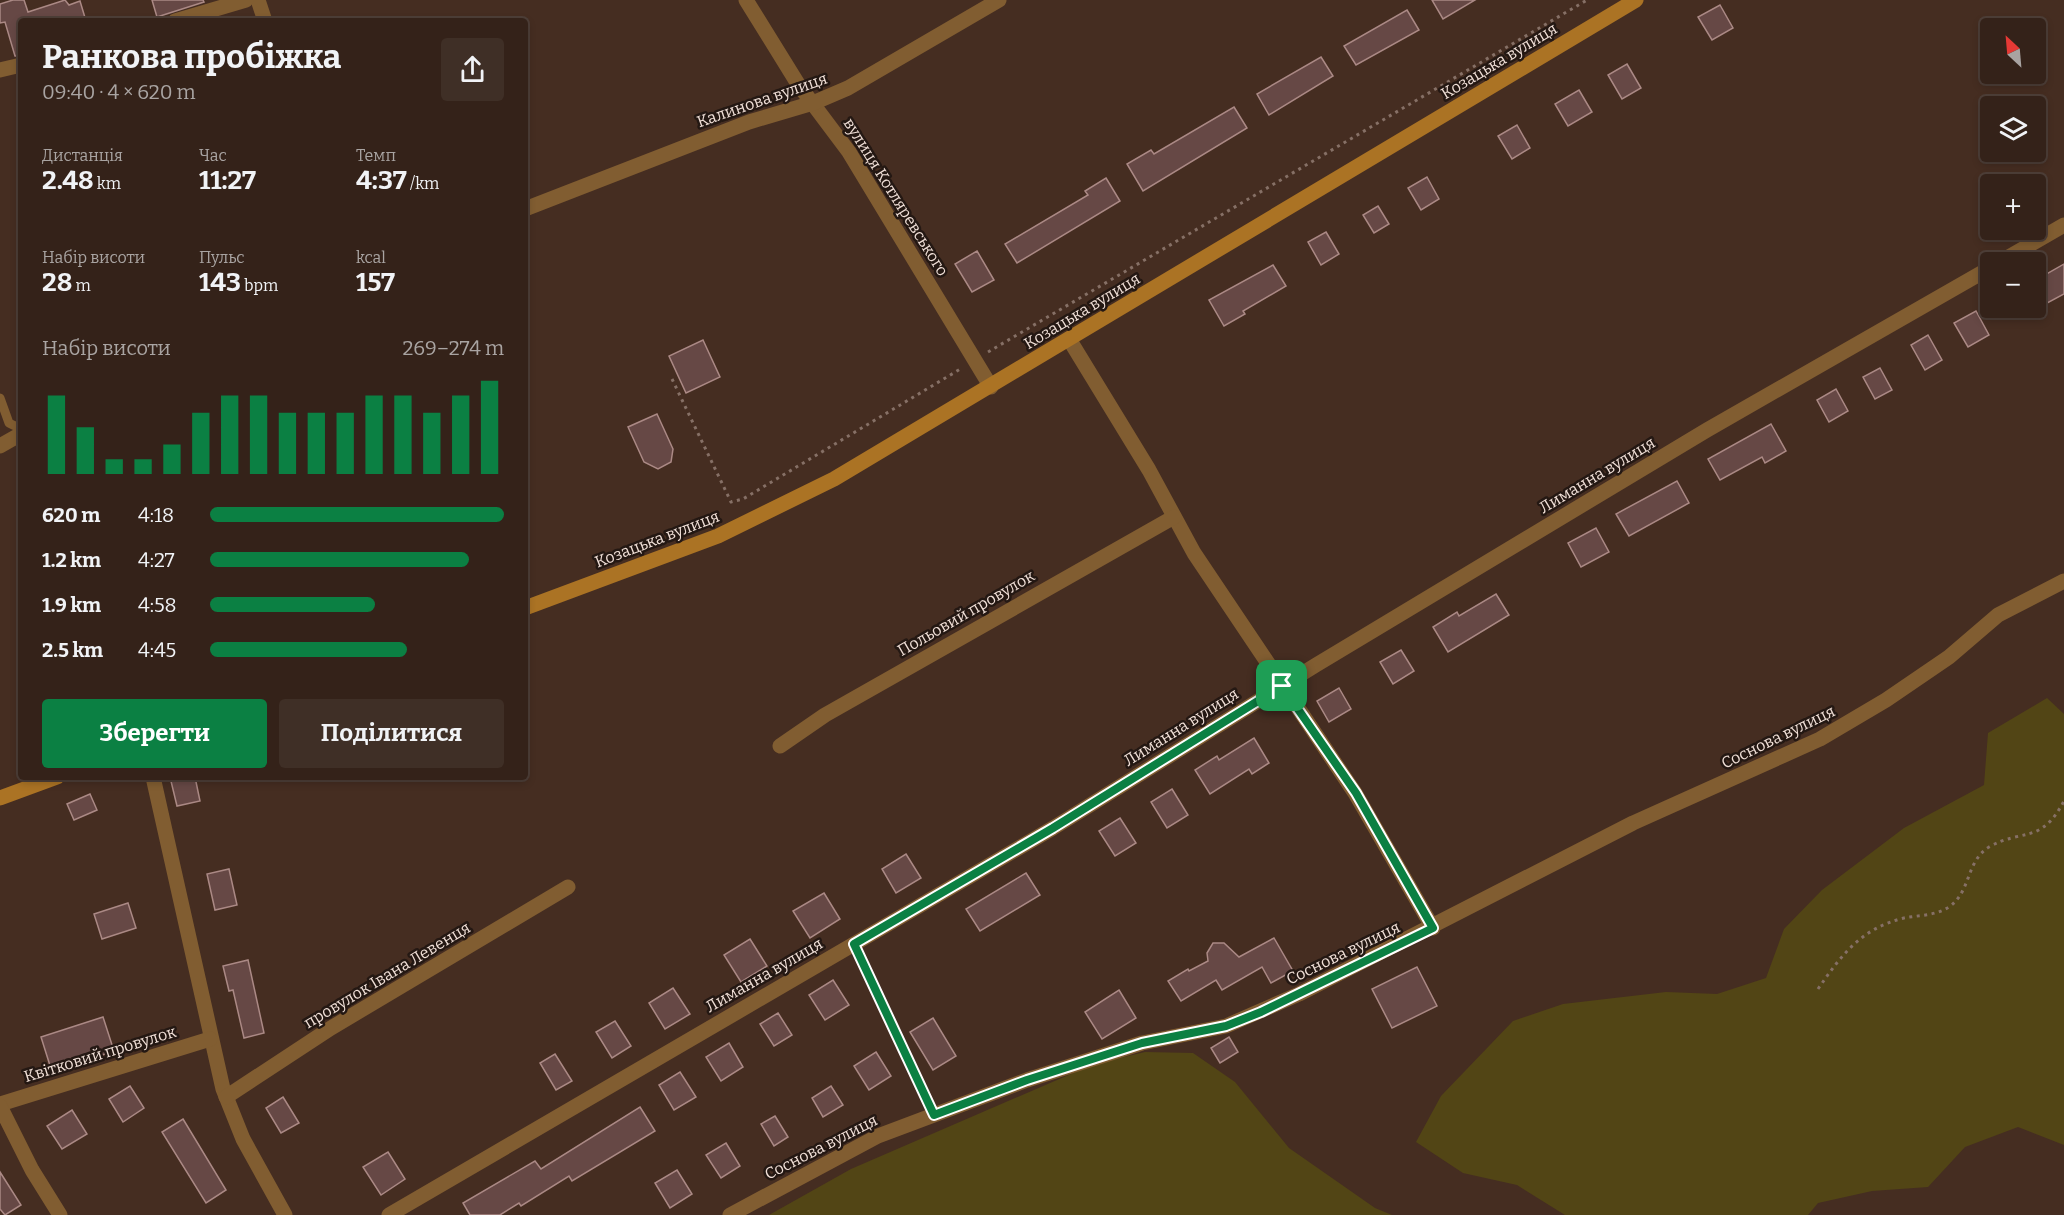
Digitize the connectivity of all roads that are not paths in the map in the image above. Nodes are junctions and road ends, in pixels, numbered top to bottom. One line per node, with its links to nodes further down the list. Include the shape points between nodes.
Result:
1 (246, 0): 6 (street)
2 (258, 0): 7 (street)
3 (746, 0): 10 (street, вулиця Котляревського)
4 (999, 0): 10 (street, Калинова вулиця, via 848,88)
5 (1636, 0): 15 (main road, Козацька вулиця)
6 (186, 18)
7 (264, 18)
8 (18, 65): 9 (street)
9 (0, 70)
10 (813, 103): 11 (street, Калинова вулиця, via 749,122); 16 (street, вулиця Котляревського, via 849,152)
11 (528, 208)
12 (2064, 225): 13 (street)
13 (2017, 252)
14 (1980, 274): 24 (street, Лиманна вулиця, via 1707,430)
15 (1069, 339): 16 (main road, Козацька вулиця); 21 (street)
16 (991, 387): 23 (main road, Козацька вулиця, via 834,479 765,514 668,556)
17 (0, 398): 18 (lane, via 9,423)
18 (18, 428)
19 (18, 436): 20 (street)
20 (0, 446)
21 (1174, 517): 24 (street); 25 (street, Польовий провулок, via 825,714)
22 (2064, 581): 30 (street, Соснова вулиця, via 1998,615 1948,657 1820,739 1633,823)
23 (528, 607)
24 (1282, 686): 30 (street, via 1356,793); 31 (street, Лиманна вулиця, via 1053,828)
25 (780, 746)
26 (49, 780): 28 (main road)
27 (154, 780): 32 (street)
28 (0, 798)
29 (568, 887): 33 (street, провулок Івана Левенця, via 331,1028)
30 (1433, 928): 35 (street, Соснова вулиця, via 1226,1026 1142,1043)
31 (854, 944): 35 (lane); 38 (street, Лиманна вулиця)
32 (210, 1039): 33 (street); 34 (street, Квітковий провулок)
33 (226, 1097): 37 (street, via 243,1139)
34 (0, 1105): 36 (street, via 32,1170)
35 (934, 1115): 39 (street, Соснова вулиця, via 878,1136)
36 (60, 1215)
37 (285, 1215)
38 (389, 1215)
39 (730, 1215)

